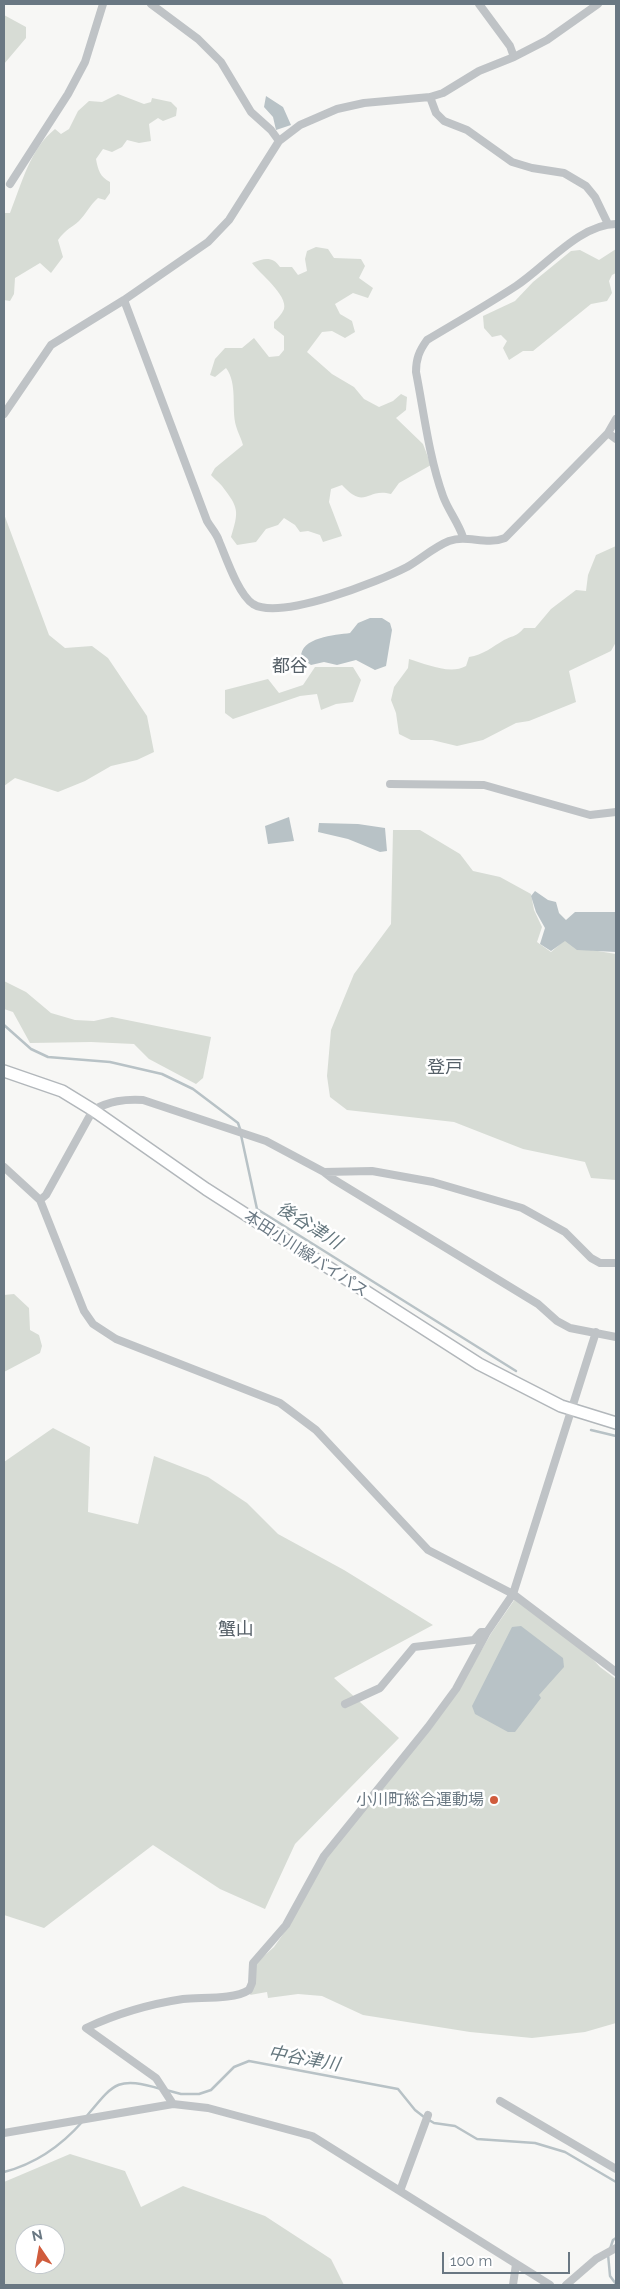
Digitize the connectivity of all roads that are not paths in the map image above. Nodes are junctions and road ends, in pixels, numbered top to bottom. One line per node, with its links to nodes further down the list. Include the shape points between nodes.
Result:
1 (104, 4): 8 (street, via 85,62)
2 (153, 4): 7 (street, via 198,39 221,62 251,112)
3 (479, 4): 5 (street, via 510,46)
4 (598, 4): 5 (street, via 547,40)
5 (514, 57): 6 (street, via 491,65)
6 (430, 97): 7 (street, via 337,109 300,125); 9 (street, via 436,113 444,121 467,130 512,162 564,173 586,186)
7 (279, 141): 10 (street, via 221,229 208,242)
8 (10, 184)
9 (612, 224): 15 (street, via 586,232 517,285 427,340 420,350 416,372 438,478)
10 (124, 300): 11 (street, via 51,345); 15 (street, via 208,521 228,566 252,604 276,607 330,597 406,567 447,542)
11 (4, 414)
12 (616, 419): 13 (street)
13 (608, 433): 14 (street); 15 (street, via 505,538 485,543)
14 (616, 440)
15 (463, 537)
16 (390, 784): 17 (street, via 477,784 590,815)
17 (616, 812)
18 (4, 1071): 19 (street, 本田小川線バイパス, via 62,1091)
19 (93, 1110): 21 (street, via 105,1103 124,1099 143,1100 266,1141); 22 (street, via 46,1195); 26 (street, 本田小川線バイパス, via 206,1189 435,1337 522,1388)
20 (4, 1167): 22 (street)
21 (324, 1172): 23 (street, via 372,1171 468,1191 522,1208 565,1232 591,1258 600,1263); 24 (street, via 538,1304 556,1321 570,1328)
22 (40, 1200): 28 (street, via 84,1311 98,1328 116,1339 280,1403 316,1430 428,1550)
23 (616, 1263)
24 (596, 1332): 25 (street); 26 (street)
25 (616, 1337)
26 (572, 1410): 27 (street, 本田小川線バイパス); 28 (street)
27 (616, 1423)
28 (513, 1594): 29 (street); 30 (street)
29 (487, 1632): 31 (street, via 481,1632 474,1640 414,1647 380,1688); 33 (street, via 456,1689 324,1856 286,1925 253,1963 249,1990 148,2007 110,2017 86,2028 156,2078)
30 (616, 1672)
31 (345, 1704)
32 (500, 2101): 36 (street)
33 (173, 2104): 35 (street); 37 (street, via 208,2108 312,2136)
34 (428, 2115): 37 (street)
35 (4, 2133)
36 (616, 2169)
37 (400, 2191): 39 (street)
38 (616, 2248): 42 (street, via 596,2259)
39 (516, 2264): 40 (street); 41 (street)
40 (513, 2285)
41 (550, 2285)
42 (566, 2285)

